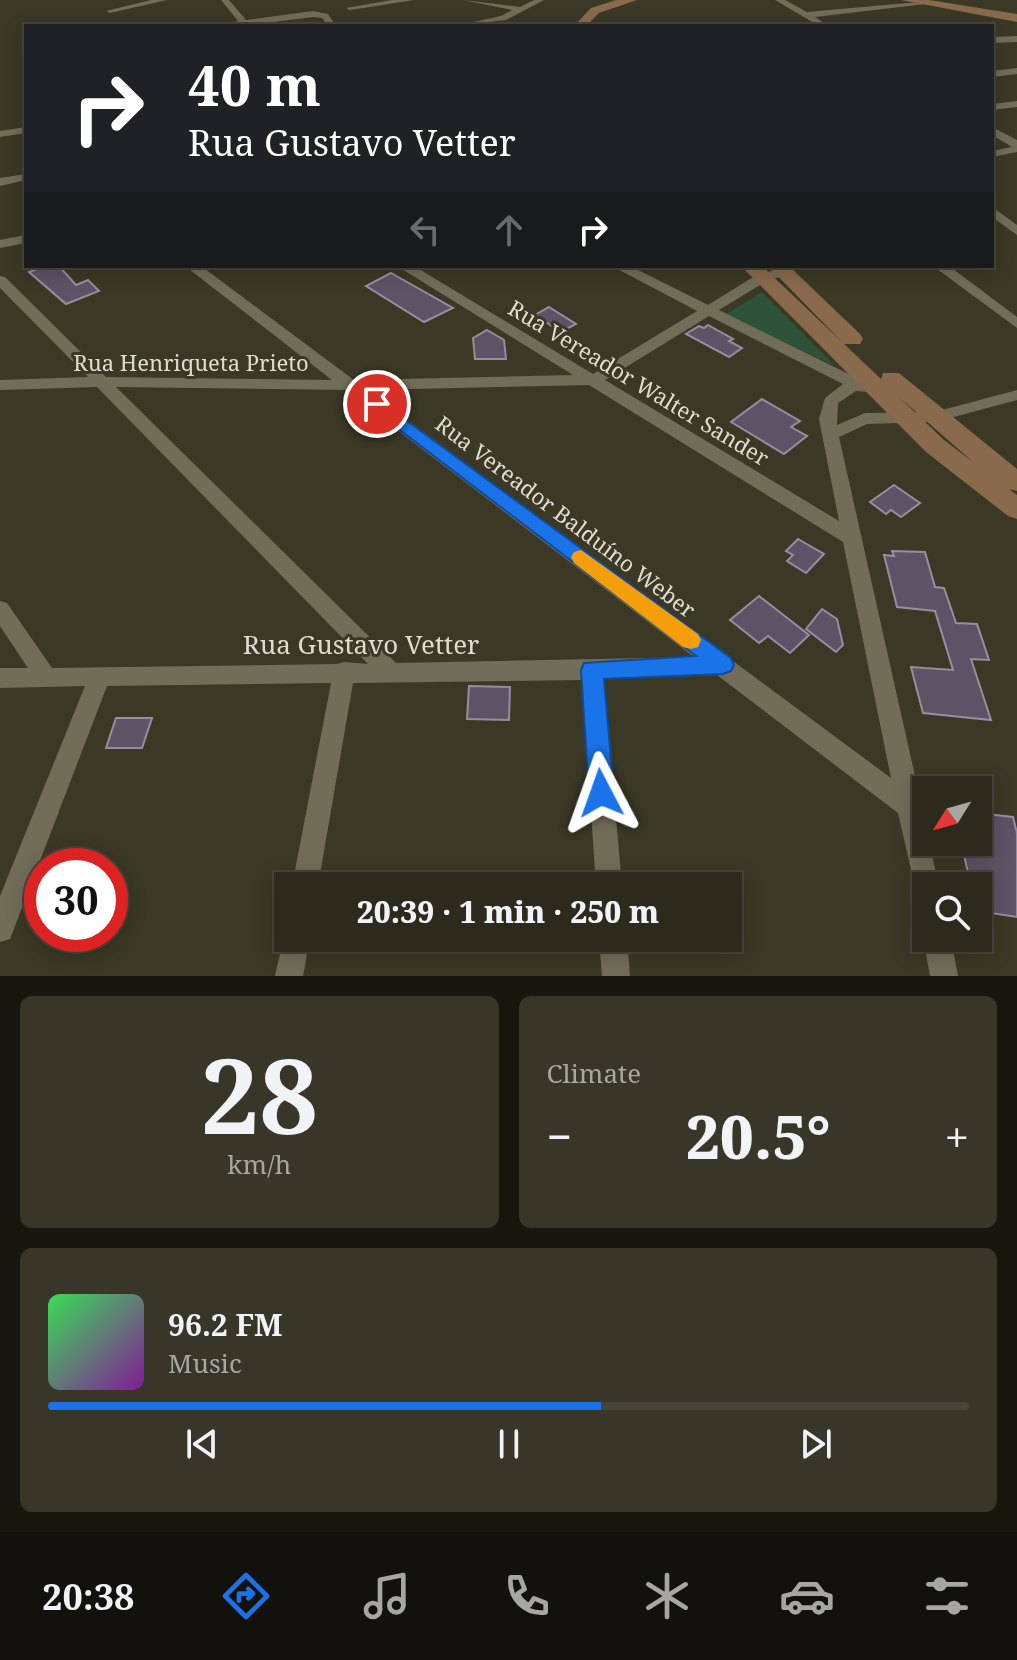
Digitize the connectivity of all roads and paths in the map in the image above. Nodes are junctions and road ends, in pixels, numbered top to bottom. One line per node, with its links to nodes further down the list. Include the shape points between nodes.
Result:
1 (105, 0): 2 (street, via 113,15)
2 (163, 0)
3 (225, 0): 19 (street)
4 (410, 0): 13 (street)
5 (467, 0): 14 (street)
6 (540, 0): 14 (street)
7 (604, 0): 15 (main road)
8 (631, 0): 23 (main road, via 594,11)
9 (779, 0): 17 (street)
10 (907, 0): 12 (main road)
11 (945, 0): 16 (main road)
12 (930, 3): 17 (street); 18 (main road)
13 (350, 8)
14 (519, 9): 22 (street)
15 (575, 10)
16 (1017, 11)
17 (806, 15): 24 (street)
18 (1017, 18)
19 (244, 23): 20 (street); 21 (street, via 313,14 325,16)
20 (237, 24)
21 (331, 24)
22 (470, 24)
23 (581, 24)
24 (822, 24)
25 (1017, 39): 26 (street)
26 (994, 40)
27 (1017, 71): 28 (street)
28 (994, 74)
29 (1017, 104): 30 (street)
30 (994, 107)
31 (24, 130): 33 (street)
32 (994, 131): 34 (street)
33 (0, 134)
34 (1017, 147): 35 (street)
35 (994, 153)
36 (24, 177): 37 (street)
37 (0, 182)
38 (994, 213): 39 (street)
39 (1017, 231)
40 (24, 239): 41 (street)
41 (0, 244)
42 (195, 268): 53 (street, Rua Vereador Balduíno Weber)
43 (407, 268): 50 (street, Rua Vereador Walter Sander)
44 (623, 268): 48 (street)
45 (943, 268): 49 (street)
46 (769, 270): 48 (street); 56 (main road)
47 (0, 280): 51 (street)
48 (705, 310): 50 (street); 54 (street)
49 (1017, 324)
50 (594, 380): 53 (street, Rua Henriqueta Prieto); 61 (street, Rua Vereador Walter Sander)
51 (103, 382): 52 (street, Rua Henriqueta Prieto); 53 (street, Rua Henriqueta Prieto); 66 (street)
52 (0, 385)
53 (352, 385): 63 (street, Rua Vereador Balduíno Weber)
54 (854, 385): 56 (street); 58 (street, via 827,407)
55 (1017, 395): 57 (street)
56 (899, 402): 57 (main road); 58 (street); 60 (main road, via 935,446)
57 (935, 417): 59 (main road)
58 (831, 434): 61 (street)
59 (1017, 482)
60 (1017, 509)
61 (851, 537): 70 (street)
62 (0, 609): 68 (street)
63 (723, 665): 64 (street, Rua Gustavo Vetter); 70 (street, Rua Vereador Balduíno Weber)
64 (592, 670): 66 (street, Rua Gustavo Vetter); 72 (street)
65 (344, 671): 66 (street, Rua Gustavo Vetter); 67 (street, Rua Gustavo Vetter); 71 (street)
66 (390, 672)
67 (100, 676): 68 (street, Rua Gustavo Vetter); 74 (street)
68 (46, 677): 69 (street, Rua Gustavo Vetter)
69 (0, 678)
70 (910, 807): 73 (street)
71 (308, 872)
72 (608, 872)
73 (923, 872)
74 (0, 929)
75 (293, 952): 78 (street)
76 (614, 952): 79 (street)
77 (940, 952): 80 (street)
78 (289, 976)
79 (616, 976)
80 (944, 976)

